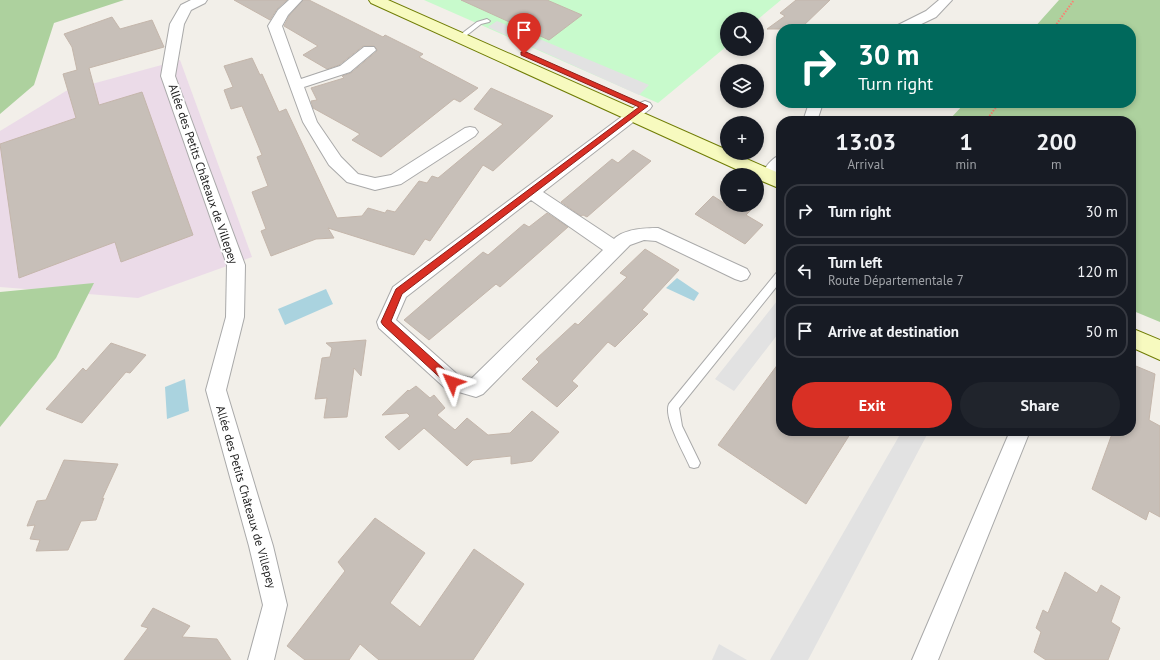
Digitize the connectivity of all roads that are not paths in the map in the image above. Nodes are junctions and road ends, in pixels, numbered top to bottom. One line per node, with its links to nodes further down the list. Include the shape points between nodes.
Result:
1 (201, 0): 27 (street, Allée des Petits Châteaux de Villepey, via 186,8 177,24 168,76 236,265 235,317 216,390 261,546 275,605)
2 (296, 0): 10 (street, via 275,26)
3 (376, 0): 8 (main road)
4 (401, 0): 8 (main road)
5 (946, 0): 7 (street, via 930,14)
6 (487, 20): 8 (lane)
7 (911, 24)
8 (465, 34): 11 (main road)
9 (369, 50): 10 (street, via 345,69)
10 (296, 85): 12 (street, via 310,122 335,160 353,178 375,184 395,180)
11 (639, 111): 13 (main road); 15 (main road); 17 (street)
12 (470, 132)
13 (720, 140)
14 (761, 160): 16 (main road)
15 (776, 169)
16 (776, 169)
17 (531, 192): 18 (street); 18 (street, via 399,292 386,322 452,382 476,388)
18 (615, 249): 19 (street, via 624,240 644,234 658,236)
19 (742, 274)
20 (776, 280): 26 (lane, via 673,407 677,426)
21 (1136, 323): 22 (main road)
22 (1160, 334)
23 (1136, 339): 24 (main road)
24 (1160, 350)
25 (1018, 436): 28 (street)
26 (694, 463)
27 (261, 660)
28 (925, 660)

